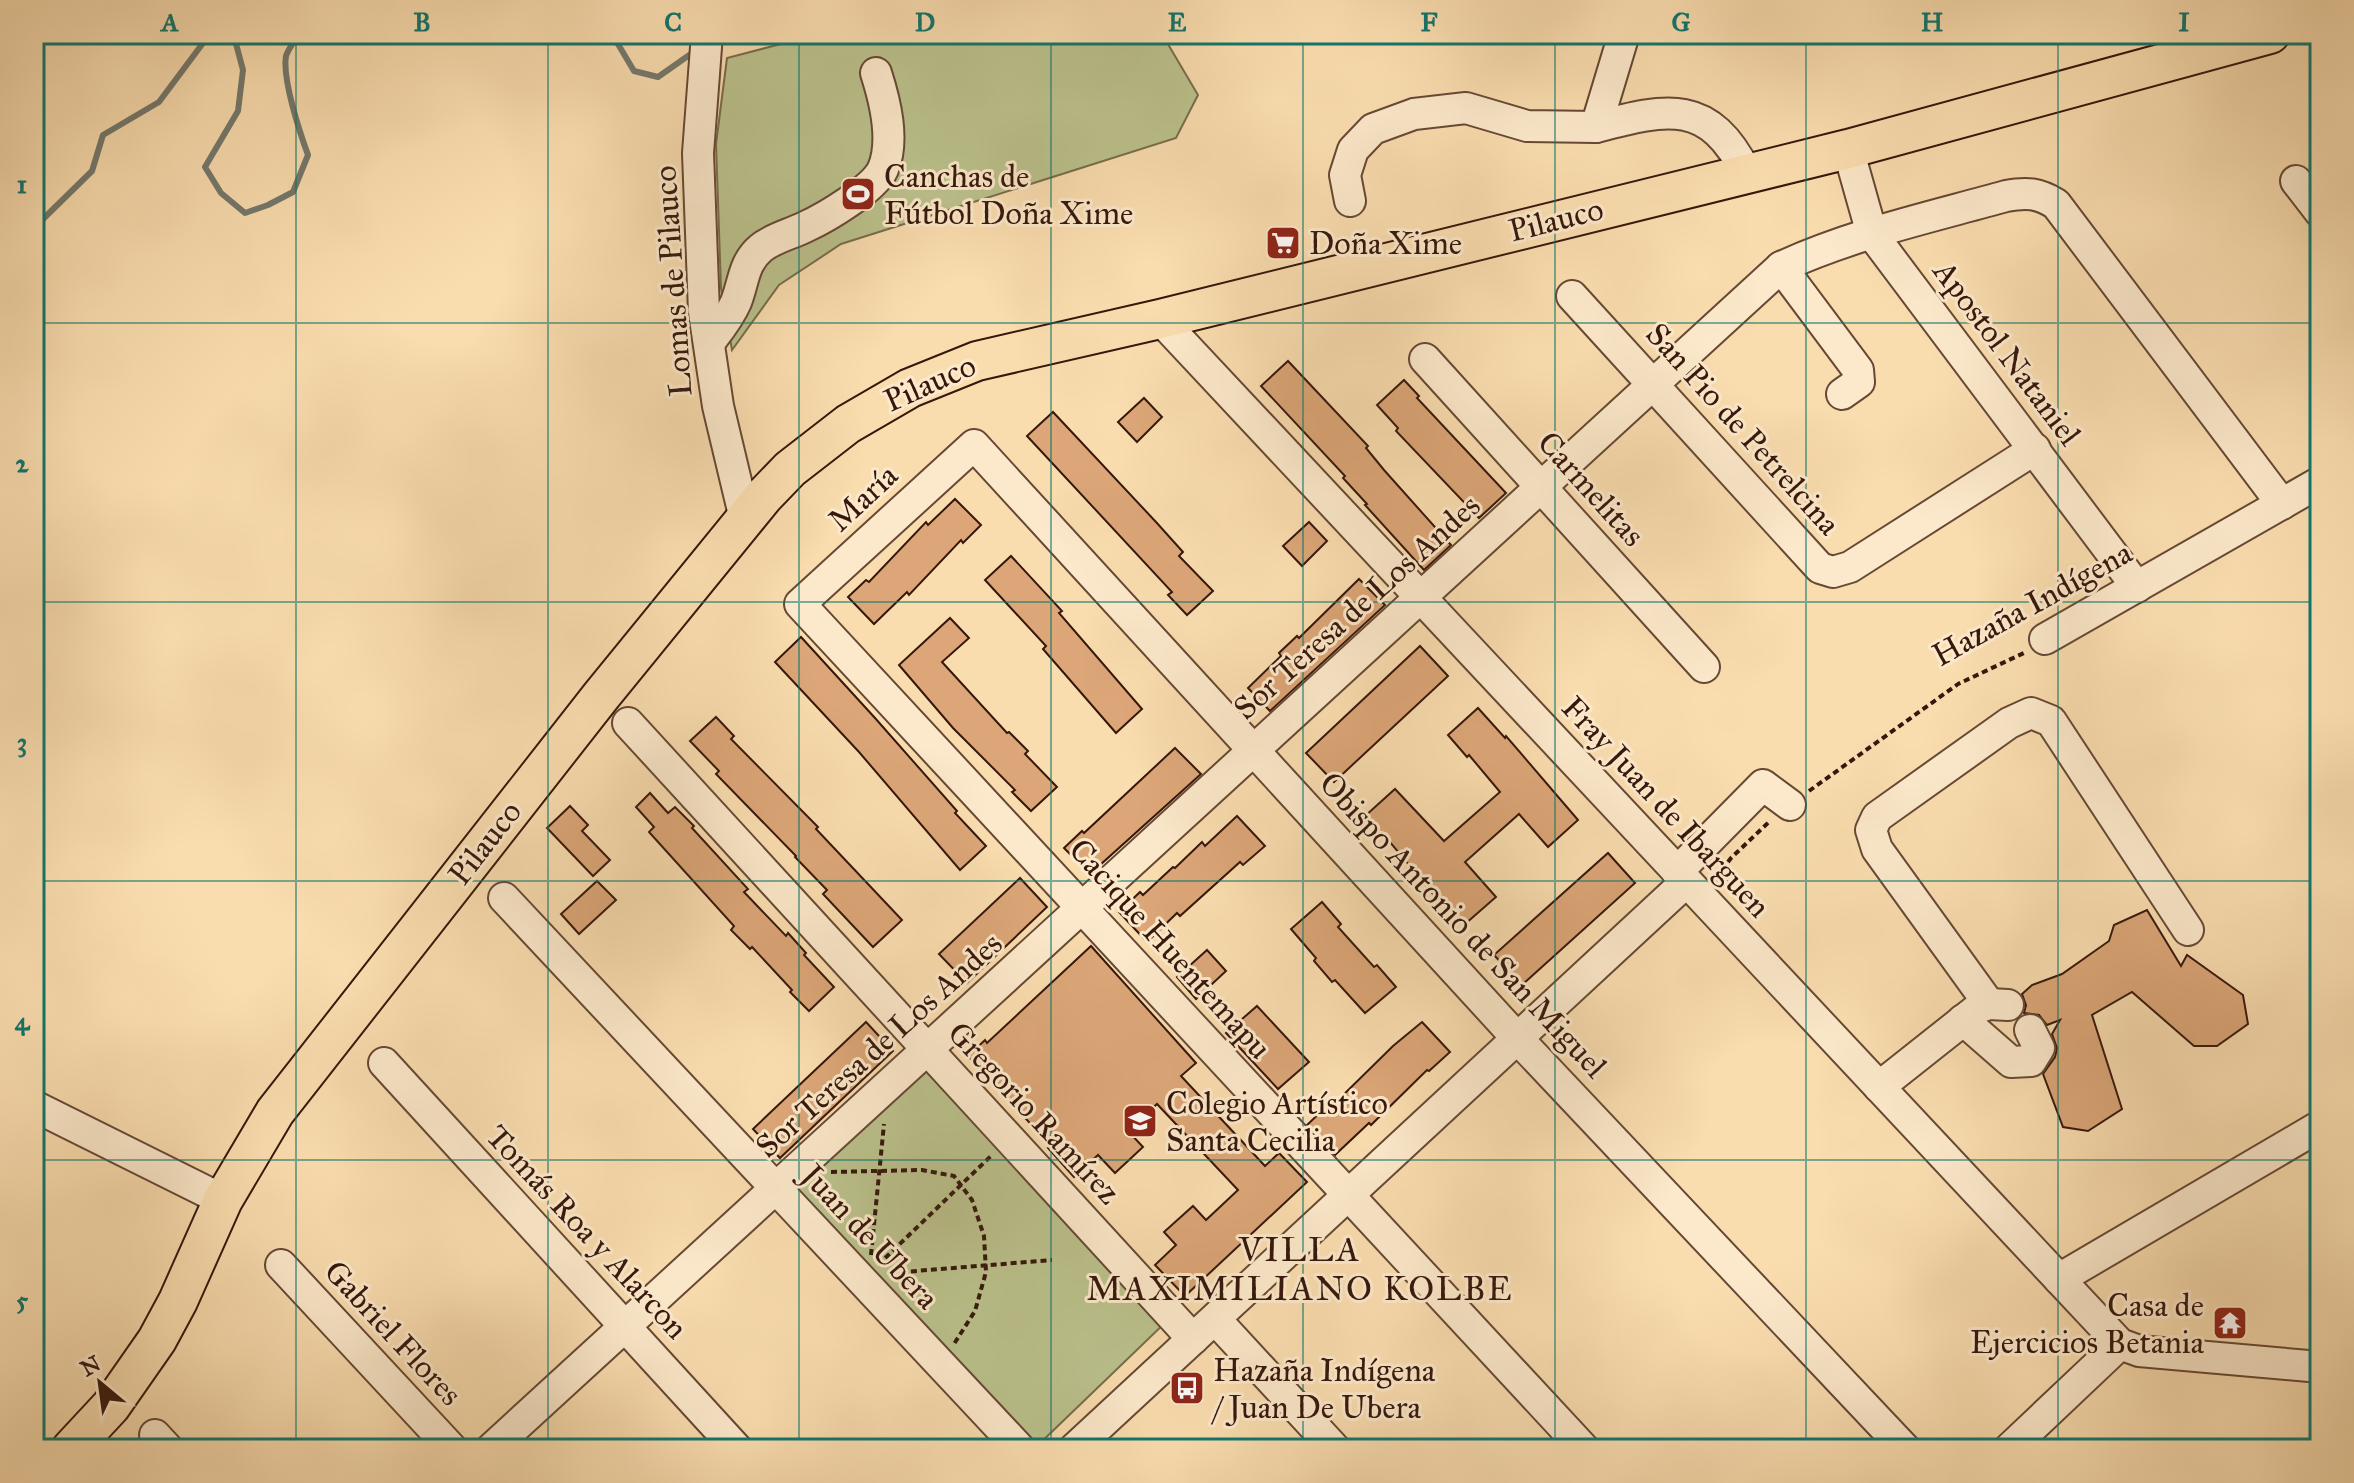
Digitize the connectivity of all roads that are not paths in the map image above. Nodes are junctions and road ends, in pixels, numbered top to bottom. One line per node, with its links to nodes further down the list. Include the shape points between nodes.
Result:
1 (707, 34): 15 (street, Lomas de Pilauco, via 698,153)
2 (1624, 34): 5 (street)
3 (2270, 34): 6 (main road, Pilauco)
4 (876, 73): 15 (street, via 886,112 882,171 842,207 762,247 747,264 728,317)
5 (1596, 127): 7 (street, via 1652,113 1678,114 1717,128); 9 (street, via 1527,126 1466,108 1414,114 1373,129 1353,150 1345,175)
6 (1848, 149): 7 (main road, Pilauco); 11 (street, Apostol Nataniel)
7 (1747, 174): 14 (main road, Pilauco)
8 (2296, 181): 10 (street)
9 (1350, 201)
10 (2320, 212)
11 (1872, 234): 12 (street, Sor Teresa de Los Andes); 20 (street, Apostol Nataniel); 23 (street, Sor Teresa de Los Andes, via 2027,192 2056,204)
12 (1781, 267): 17 (street, Sor Teresa de Los Andes); 18 (street, via 1858,370 1859,382)
13 (1572, 296): 17 (street, San Pio de Petrelcina)
14 (1160, 319): 24 (main road, Pilauco, via 1011,351 910,388 818,446); 26 (street, Fray Juan de Ibarguen)
15 (709, 343): 24 (street, Lomas de Pilauco)
16 (1425, 359): 22 (street, Carmelitas)
17 (1653, 384): 20 (street, San Pio de Petrelcina, via 1820,568 1833,572 1850,567); 22 (street, Sor Teresa de Los Andes)
18 (1842, 394)
19 (974, 445): 27 (street, María); 31 (street, Obispo Antonio de San Miguel)
20 (2035, 449): 25 (street, Apostol Nataniel)
21 (2320, 482): 23 (street, Hazaña Indígena)
22 (1541, 487): 26 (street, Sor Teresa de Los Andes); 29 (street, Carmelitas)
23 (2282, 504): 25 (street, Hazaña Indígena)
24 (745, 519): 47 (main road, Pilauco, via 284,1100)
25 (2137, 587): 28 (street, Hazaña Indígena)
26 (1420, 598): 31 (street, Sor Teresa de Los Andes); 33 (street, Fray Juan de Ibarguen)
27 (800, 604): 35 (street, Cacique Huentemapu)
28 (2045, 639)
29 (1704, 667)
30 (628, 723): 40 (street, Gregorio Ramírez)
31 (1254, 750): 35 (street, Sor Teresa de Los Andes); 39 (street, Obispo Antonio de San Miguel)
32 (1790, 805): 33 (street, via 1763,785)
33 (1689, 885): 39 (street); 42 (street, Fray Juan de Ibarguen)
34 (504, 898): 45 (street, Juan de Ubera)
35 (1083, 906): 40 (street, Sor Teresa de Los Andes); 46 (street, Cacique Huentemapu)
36 (2188, 930): 37 (street, via 2051,721 2031,713 2009,723 1877,817 1871,830 1877,849 1998,1004)
37 (1963, 1020): 38 (street, via 2011,1062 2031,1061 2039,1048); 42 (street)
38 (2030, 1030)
39 (1517, 1038): 46 (street); 62 (street, Obispo Antonio de San Miguel)
40 (927, 1049): 45 (street, Sor Teresa de Los Andes); 51 (street, Gregorio Ramírez, via 1009,1139)
41 (384, 1063): 50 (street, Tomás Roa y Alarcon)
42 (1879, 1087): 49 (street, Fray Juan de Ibarguen)
43 (34, 1106): 47 (street)
44 (2320, 1126): 49 (street)
45 (775, 1188): 50 (street, Sor Teresa de Los Andes); 58 (street, Juan de Ubera)
46 (1347, 1196): 51 (street); 61 (street, Cacique Huentemapu)
47 (223, 1200): 54 (main road, Pilauco, via 157,1340 111,1406)
48 (281, 1265): 55 (street, Gabriel Flores)
49 (2059, 1279): 52 (street, Fray Juan de Ibarguen)
50 (626, 1327): 56 (street, Sor Teresa de Los Andes); 57 (street, Tomás Roa y Alarcon)
51 (1204, 1329): 59 (street); 60 (street, Gregorio Ramírez)
52 (2120, 1344): 53 (street, via 2139,1351); 63 (street)
53 (2320, 1367)
54 (71, 1449)
55 (452, 1449)
56 (491, 1449)
57 (737, 1449)
58 (1020, 1449)
59 (1074, 1449)
60 (1335, 1449)
61 (1584, 1449)
62 (1905, 1449)
63 (2009, 1449)

